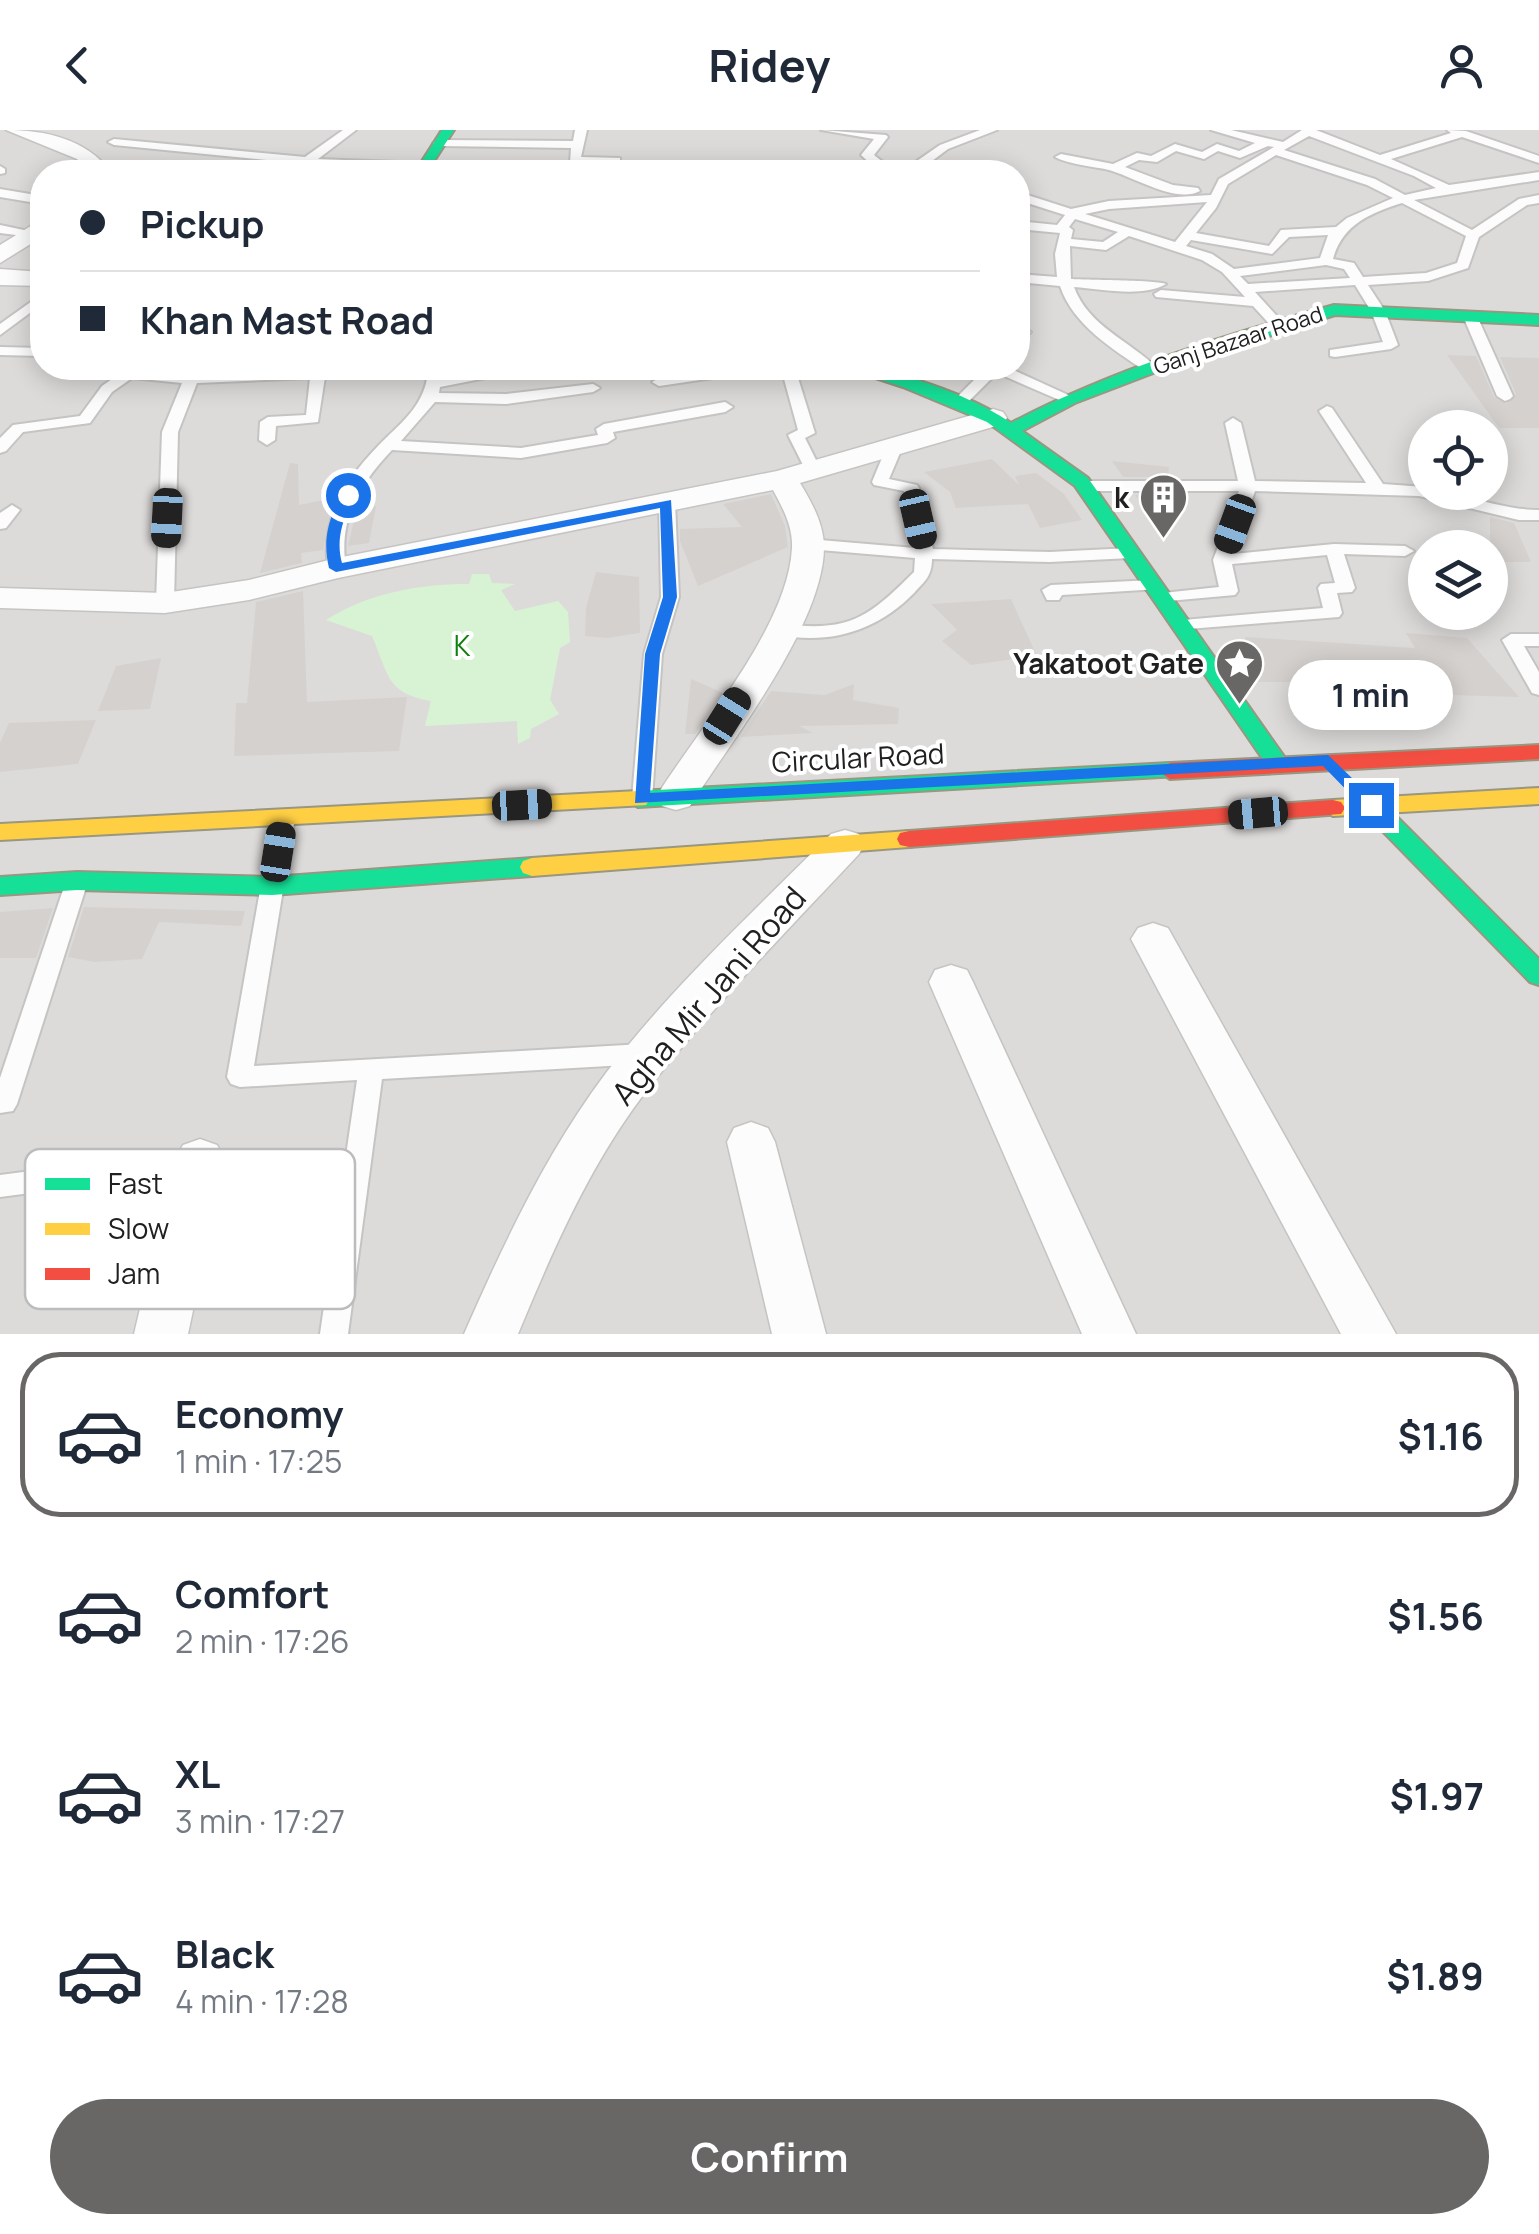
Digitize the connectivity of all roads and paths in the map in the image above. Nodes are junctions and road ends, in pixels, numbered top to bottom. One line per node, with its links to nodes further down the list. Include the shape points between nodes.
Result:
1 (16, 130): 16 (street, via 66,145)
2 (122, 130): 11 (lane)
3 (350, 130): 19 (lane)
4 (581, 130): 12 (lane)
5 (827, 130): 22 (lane, via 882,136 868,156)
6 (986, 130): 23 (lane)
7 (1217, 130): 13 (lane)
8 (1309, 131): 13 (lane); 15 (lane)
9 (1457, 132): 15 (lane); 24 (lane)
10 (444, 136): 12 (lane); 20 (main road)
11 (114, 142): 17 (lane); 18 (lane)
12 (580, 145): 21 (lane)
13 (1275, 146): 25 (lane, via 1240,155 1217,148 1204,156 1175,147); 29 (lane, via 1223,182); 32 (lane)
14 (1061, 157): 25 (lane)
15 (1378, 159): 27 (lane)
16 (86, 160)
17 (99, 160)
18 (298, 160)
19 (309, 160)
20 (428, 160)
21 (574, 160)
22 (873, 160)
23 (925, 160)
24 (1539, 160)
25 (1115, 168): 29 (lane)
26 (1539, 176): 27 (lane)
27 (1452, 190): 32 (lane)
28 (0, 193): 30 (lane)
29 (1215, 196): 34 (lane); 43 (lane)
30 (30, 198)
31 (1030, 199): 34 (lane)
32 (1404, 199): 39 (lane, via 1359,212); 41 (lane)
33 (1539, 199): 41 (lane, via 1523,202)
34 (1074, 212): 38 (lane); 40 (lane)
35 (1030, 227): 40 (lane)
36 (0, 228): 37 (lane)
37 (30, 230)
38 (1128, 231): 40 (lane, via 1106,246); 43 (lane)
39 (1338, 231): 43 (lane, via 1285,233 1272,250); 44 (lane)
40 (1062, 235): 50 (lane, via 1058,263)
41 (1474, 236): 49 (lane, via 1463,265 1428,277)
42 (30, 240): 46 (street)
43 (1184, 241): 45 (lane)
44 (1326, 261): 45 (lane); 49 (lane, via 1349,266)
45 (1232, 273): 51 (lane)
46 (2, 274): 47 (street)
47 (30, 277)
48 (1030, 279): 50 (lane)
49 (1360, 282): 51 (lane); 54 (lane)
50 (1064, 283): 52 (lane); 62 (lane, via 1098,329)
51 (1246, 288): 52 (lane)
52 (1257, 302): 57 (lane)
53 (30, 308): 58 (lane)
54 (1378, 311): 55 (main road, Ganj Bazaar Road); 57 (main road, Ganj Bazaar Road, via 1334,310); 61 (lane, via 1391,346)
55 (1470, 316): 56 (main road, Ganj Bazaar Road); 76 (lane)
56 (1539, 320)
57 (1279, 326): 62 (main road, Ganj Bazaar Road)
58 (1, 332)
59 (0, 351): 60 (lane)
60 (30, 352)
61 (1335, 353)
62 (1150, 368): 77 (main road, Ganj Bazaar Road)
63 (119, 380): 86 (lane, via 85,420 18,428)
64 (190, 380): 103 (lane, via 170,432)
65 (317, 380): 83 (lane, via 313,420 268,422)
66 (434, 380): 75 (lane)
67 (470, 380): 75 (lane)
68 (672, 380): 73 (lane)
69 (792, 380): 87 (lane, via 808,433 796,435)
70 (889, 380): 78 (main road)
71 (983, 380): 78 (lane)
72 (1024, 380): 77 (lane)
73 (658, 382)
74 (592, 388): 75 (lane, via 506,398)
75 (432, 390): 84 (lane, via 421,416)
76 (1506, 396)
77 (1068, 399): 82 (main road, Ganj Bazaar Road)
78 (959, 403): 82 (main road)
79 (726, 407): 84 (lane, via 604,429 607,438 541,452)
80 (1327, 411): 90 (lane)
81 (1233, 423): 89 (lane)
82 (1002, 424): 85 (street); 88 (main road)
83 (267, 440)
84 (389, 445): 99 (lane, via 339,508)
85 (895, 446): 87 (street); 97 (lane, via 880,482 911,488)
86 (0, 448)
87 (798, 475): 91 (street); 93 (street)
88 (1085, 486): 89 (lane); 96 (main road)
89 (1248, 488): 90 (lane); 98 (lane)
90 (1378, 489): 92 (lane)
91 (666, 502): 99 (street); 113 (lane, via 670,597 653,654)
92 (1539, 515)
93 (808, 544): 97 (lane); 105 (street, via 806,578)
94 (1334, 550): 95 (lane); 98 (lane); 104 (lane, via 1346,588 1327,588 1333,613)
95 (1405, 552)
96 (1131, 553): 97 (lane); 100 (main road)
97 (924, 556): 105 (lane, via 923,573 876,618 835,630)
98 (1222, 560): 100 (lane, via 1229,591)
99 (336, 568): 103 (street)
100 (1158, 591): 101 (lane, via 1052,590); 104 (main road)
101 (1053, 596)
102 (0, 598): 103 (street)
103 (165, 602)
104 (1182, 626): 110 (main road)
105 (782, 630): 113 (street)
106 (1539, 640): 107 (lane, via 1511,640)
107 (1539, 688)
108 (1539, 752): 109 (main road, Circular Road)
109 (1328, 760): 110 (main road, Circular Road); 114 (main road)
110 (1277, 763): 111 (main road, Circular Road)
111 (901, 786): 113 (main road, Circular Road); 116 (main road, Agha Mir Jani Road)
112 (1539, 796): 114 (main road)
113 (659, 798): 115 (main road, Circular Road)
114 (1371, 805): 116 (main road); 122 (main road)
115 (284, 817): 117 (main road, Circular Road); 120 (lane)
116 (864, 825): 120 (main road); 124 (street, Agha Mir Jani Road)
117 (0, 832)
118 (77, 881): 119 (main road); 120 (main road); 126 (lane)
119 (0, 886)
120 (272, 886): 125 (lane, via 240,1078)
121 (1153, 939): 138 (street)
122 (1539, 975)
123 (951, 982): 137 (street)
124 (652, 1053): 125 (lane); 135 (street, Agha Mir Jani Road, via 540,1218)
125 (372, 1070): 130 (lane)
126 (4, 1104)
127 (751, 1142): 136 (street)
128 (25, 1183): 129 (lane)
129 (0, 1186)
130 (355, 1188)
131 (167, 1309): 133 (street)
132 (338, 1309): 134 (lane)
133 (161, 1334)
134 (334, 1334)
135 (491, 1334)
136 (798, 1334)
137 (1109, 1334)
138 (1369, 1334)

